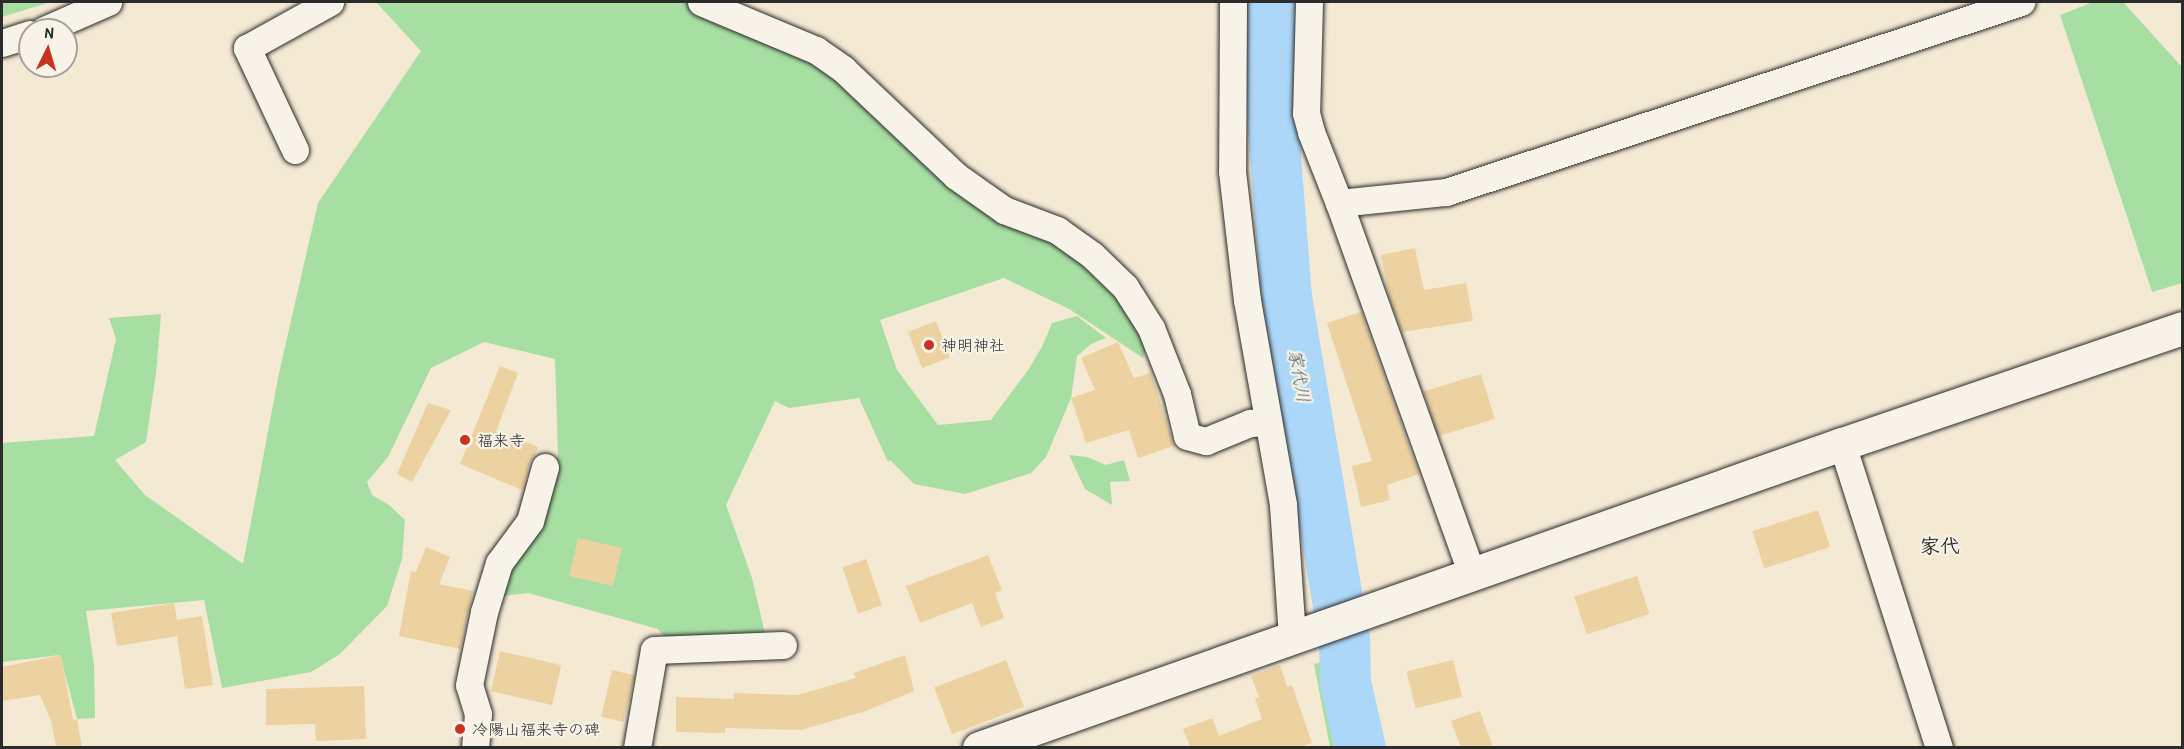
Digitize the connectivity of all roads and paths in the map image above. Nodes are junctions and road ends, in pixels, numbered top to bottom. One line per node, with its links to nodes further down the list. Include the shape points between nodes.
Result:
1 (108, 2): 7 (street)
2 (330, 2): 10 (street, via 247,48)
3 (701, 2): 13 (street, via 816,50 843,69 956,176 1004,210 1057,230 1092,255 1125,287 1151,328 1177,394 1187,436 1206,441 1250,423)
4 (1233, 2): 13 (street, via 1232,171 1247,300)
5 (1309, 2): 11 (street, via 1306,112)
6 (2021, 2): 11 (street, via 1446,192)
7 (71, 18)
8 (18, 38): 9 (street)
9 (2, 43)
10 (296, 150)
11 (1339, 203): 16 (street)
12 (2182, 328): 14 (street)
13 (1268, 422): 17 (street)
14 (1842, 444): 16 (street); 22 (street)
15 (545, 467): 19 (street, via 530,521 499,563 484,612 469,685 478,714)
16 (1472, 574): 17 (street)
17 (1299, 634): 21 (street)
18 (783, 645): 20 (street, via 654,650)
19 (475, 747)
20 (637, 747)
21 (979, 747)
22 (1939, 747)

